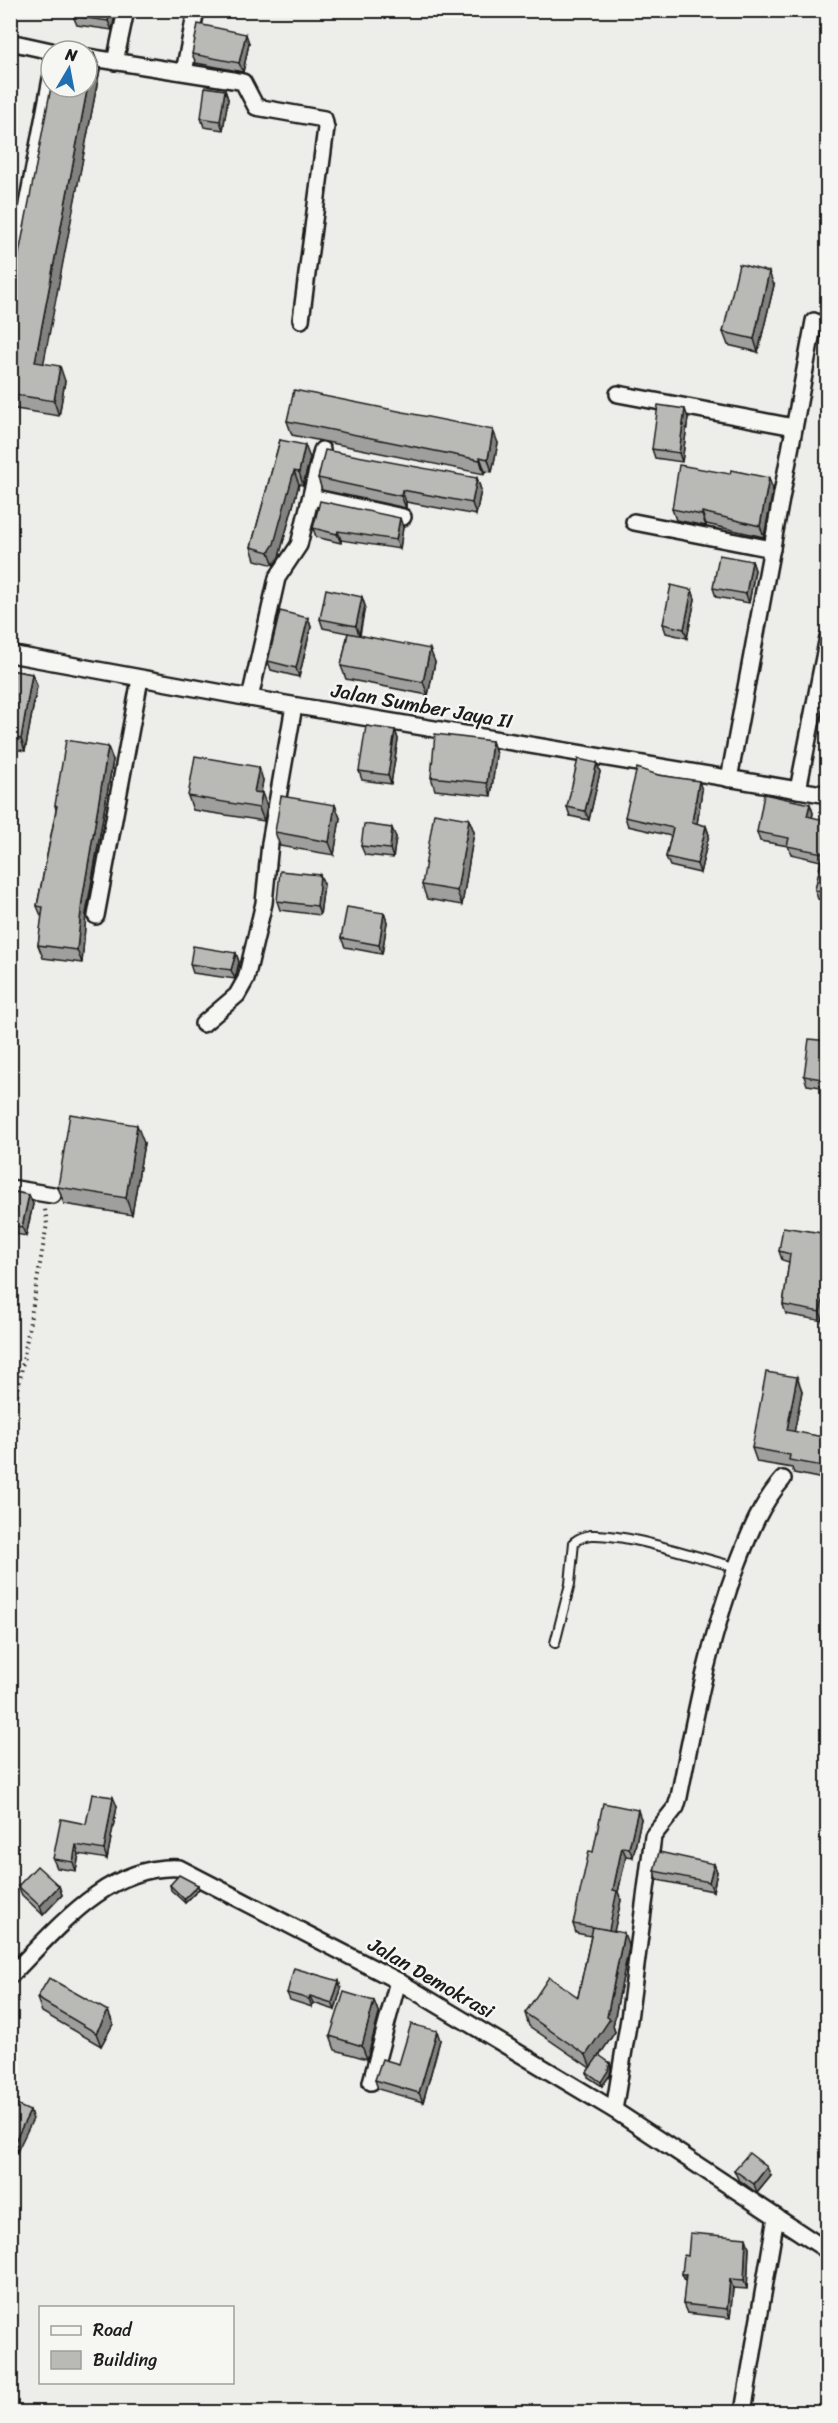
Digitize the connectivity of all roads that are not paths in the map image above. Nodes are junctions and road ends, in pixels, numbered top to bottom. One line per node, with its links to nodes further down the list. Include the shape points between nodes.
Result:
1 (126, 10): 6 (street)
2 (196, 10): 7 (street)
3 (10, 42): 4 (street)
4 (39, 48)
5 (99, 59): 6 (street)
6 (115, 62): 7 (street)
7 (184, 72): 11 (street, via 243,82 256,107 324,119)
8 (46, 99): 9 (street)
9 (18, 214): 10 (street)
10 (10, 293)
11 (302, 320)
12 (814, 321): 14 (street)
13 (618, 394): 14 (street)
14 (794, 428): 19 (street)
15 (303, 447): 16 (street, via 327,452)
16 (311, 497): 17 (street); 23 (street, via 299,545 277,578)
17 (403, 517)
18 (634, 522): 19 (street)
19 (772, 549): 25 (street)
20 (828, 637): 26 (street)
21 (10, 654): 22 (street, Jalan Sumber Jaya II)
22 (140, 679): 23 (street, Jalan Sumber Jaya II); 28 (street)
23 (250, 698): 24 (street, Jalan Sumber Jaya II)
24 (294, 705): 25 (street, Jalan Sumber Jaya II); 29 (street, via 270,843 264,903 246,979 237,995)
25 (729, 779): 26 (street, Jalan Sumber Jaya II)
26 (798, 790): 27 (street, Jalan Sumber Jaya II)
27 (828, 795)
28 (96, 916)
29 (203, 1024)
30 (10, 1188): 31 (street)
31 (48, 1195)
32 (783, 1479): 33 (street, via 759,1511)
33 (736, 1567): 34 (lane, via 632,1541 602,1536 580,1538 574,1542 570,1584); 38 (street, via 706,1662 676,1807 653,1836)
34 (555, 1643)
35 (10, 1976): 36 (street, Jalan Demokrasi, via 86,1900 160,1867 179,1868)
36 (398, 1981): 37 (street); 38 (street, Jalan Demokrasi)
37 (371, 2082)
38 (614, 2109): 39 (street, Jalan Demokrasi)
39 (776, 2217): 40 (street, Jalan Demokrasi); 41 (street)
40 (828, 2250)
41 (743, 2412)

